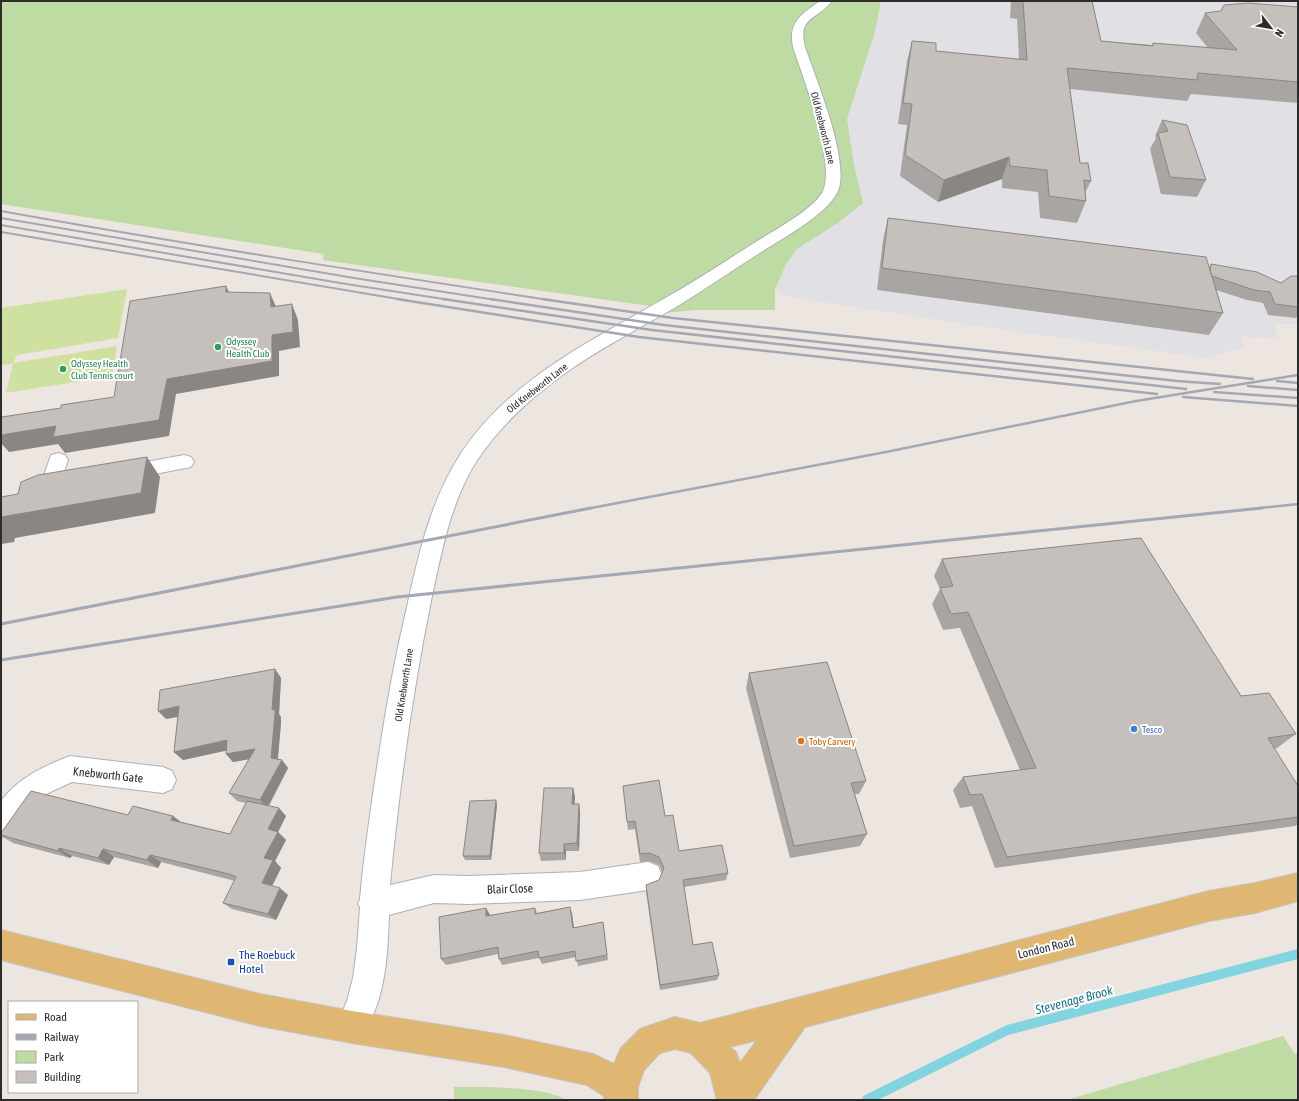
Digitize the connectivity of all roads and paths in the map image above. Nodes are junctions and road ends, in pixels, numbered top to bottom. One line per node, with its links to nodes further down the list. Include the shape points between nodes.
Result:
1 (827, 1): 10 (street, Old Knebworth Lane, via 800,23 797,39 819,106 833,165 832,189 814,211 673,301 588,351 521,398 485,434 451,487 438,522 409,651 385,800)
2 (58, 460): 5 (street, via 43,490)
3 (184, 462): 4 (street)
4 (102, 477)
5 (72, 482)
6 (163, 780): 7 (street, Knebworth Gate, via 70,769 37,785 14,806)
7 (1, 824)
8 (648, 876): 10 (street, Blair Close, via 580,886 434,889)
9 (1298, 887): 12 (main road, London Road, via 1209,906)
10 (373, 904): 13 (street, Old Knebworth Lane, via 373,948 369,976)
11 (1, 945): 13 (main road, via 260,1010)
12 (795, 1014): 14 (main road, London Road); 16 (main road)
13 (352, 1027): 15 (main road, via 504,1051 592,1070)
14 (700, 1039): 15 (main road, via 675,1033 651,1040 632,1059); 16 (main road, via 724,1064)
15 (621, 1093)
16 (734, 1100)

